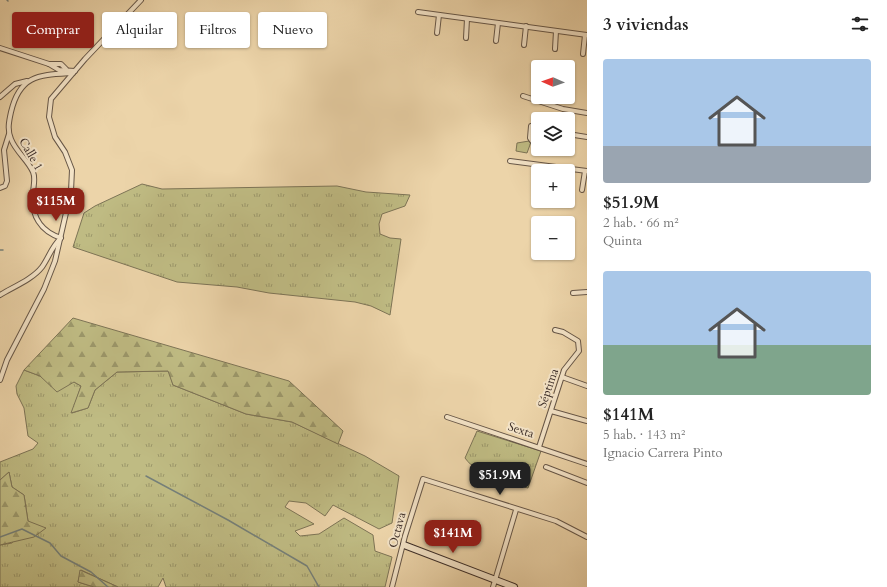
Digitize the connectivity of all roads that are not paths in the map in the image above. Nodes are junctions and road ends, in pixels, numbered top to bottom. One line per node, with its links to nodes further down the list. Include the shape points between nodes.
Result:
1 (141, 0): 16 (street)
2 (418, 12): 3 (street)
3 (439, 15): 4 (street); 8 (street)
4 (467, 19): 5 (street); 10 (street)
5 (498, 23): 6 (street); 11 (street)
6 (526, 26): 7 (street); 12 (street)
7 (556, 31): 9 (street); 14 (street)
8 (437, 33)
9 (586, 35): 15 (street)
10 (466, 38)
11 (496, 42)
12 (524, 45)
13 (0, 48): 16 (street, via 59,70)
14 (554, 50)
15 (583, 54)
16 (74, 72): 17 (street, via 37,76); 30 (street, via 54,94 49,105 49,117 55,137 65,152 72,170 71,191)
17 (27, 81): 19 (street, via 15,84); 22 (street, Calle 1, via 15,98)
18 (523, 96): 20 (street)
19 (0, 97)
20 (587, 113)
21 (531, 126): 25 (street)
22 (9, 134): 28 (street, via 4,150 7,181); 30 (street, Calle 1, via 34,174 32,206 38,223 52,235)
23 (575, 135): 24 (street)
24 (587, 137)
25 (531, 140)
26 (510, 160): 27 (street)
27 (586, 171): 29 (street)
28 (0, 188)
29 (582, 190)
30 (61, 238): 33 (street, via 55,243 42,268); 36 (street, via 44,289 7,360)
31 (587, 292): 32 (street)
32 (573, 293)
33 (0, 295)
34 (555, 330): 35 (street, Séptima, via 573,337 578,344 578,353 567,365)
35 (562, 377): 37 (street); 38 (street, Séptima)
36 (0, 380)
37 (587, 386)
38 (551, 411): 40 (street); 41 (street, Séptima)
39 (447, 417): 41 (street, Sexta)
40 (587, 421)
41 (539, 446): 42 (street, Sexta)
42 (587, 464)
43 (546, 467): 44 (street)
44 (587, 483)
45 (516, 510): 46 (street, via 556,521); 47 (street, Octava, via 423,479); 48 (street)
46 (587, 537)
47 (404, 545): 48 (street); 49 (street, Octava)
48 (495, 580): 50 (street); 51 (street)
49 (392, 587)
50 (493, 587)
51 (514, 587)

